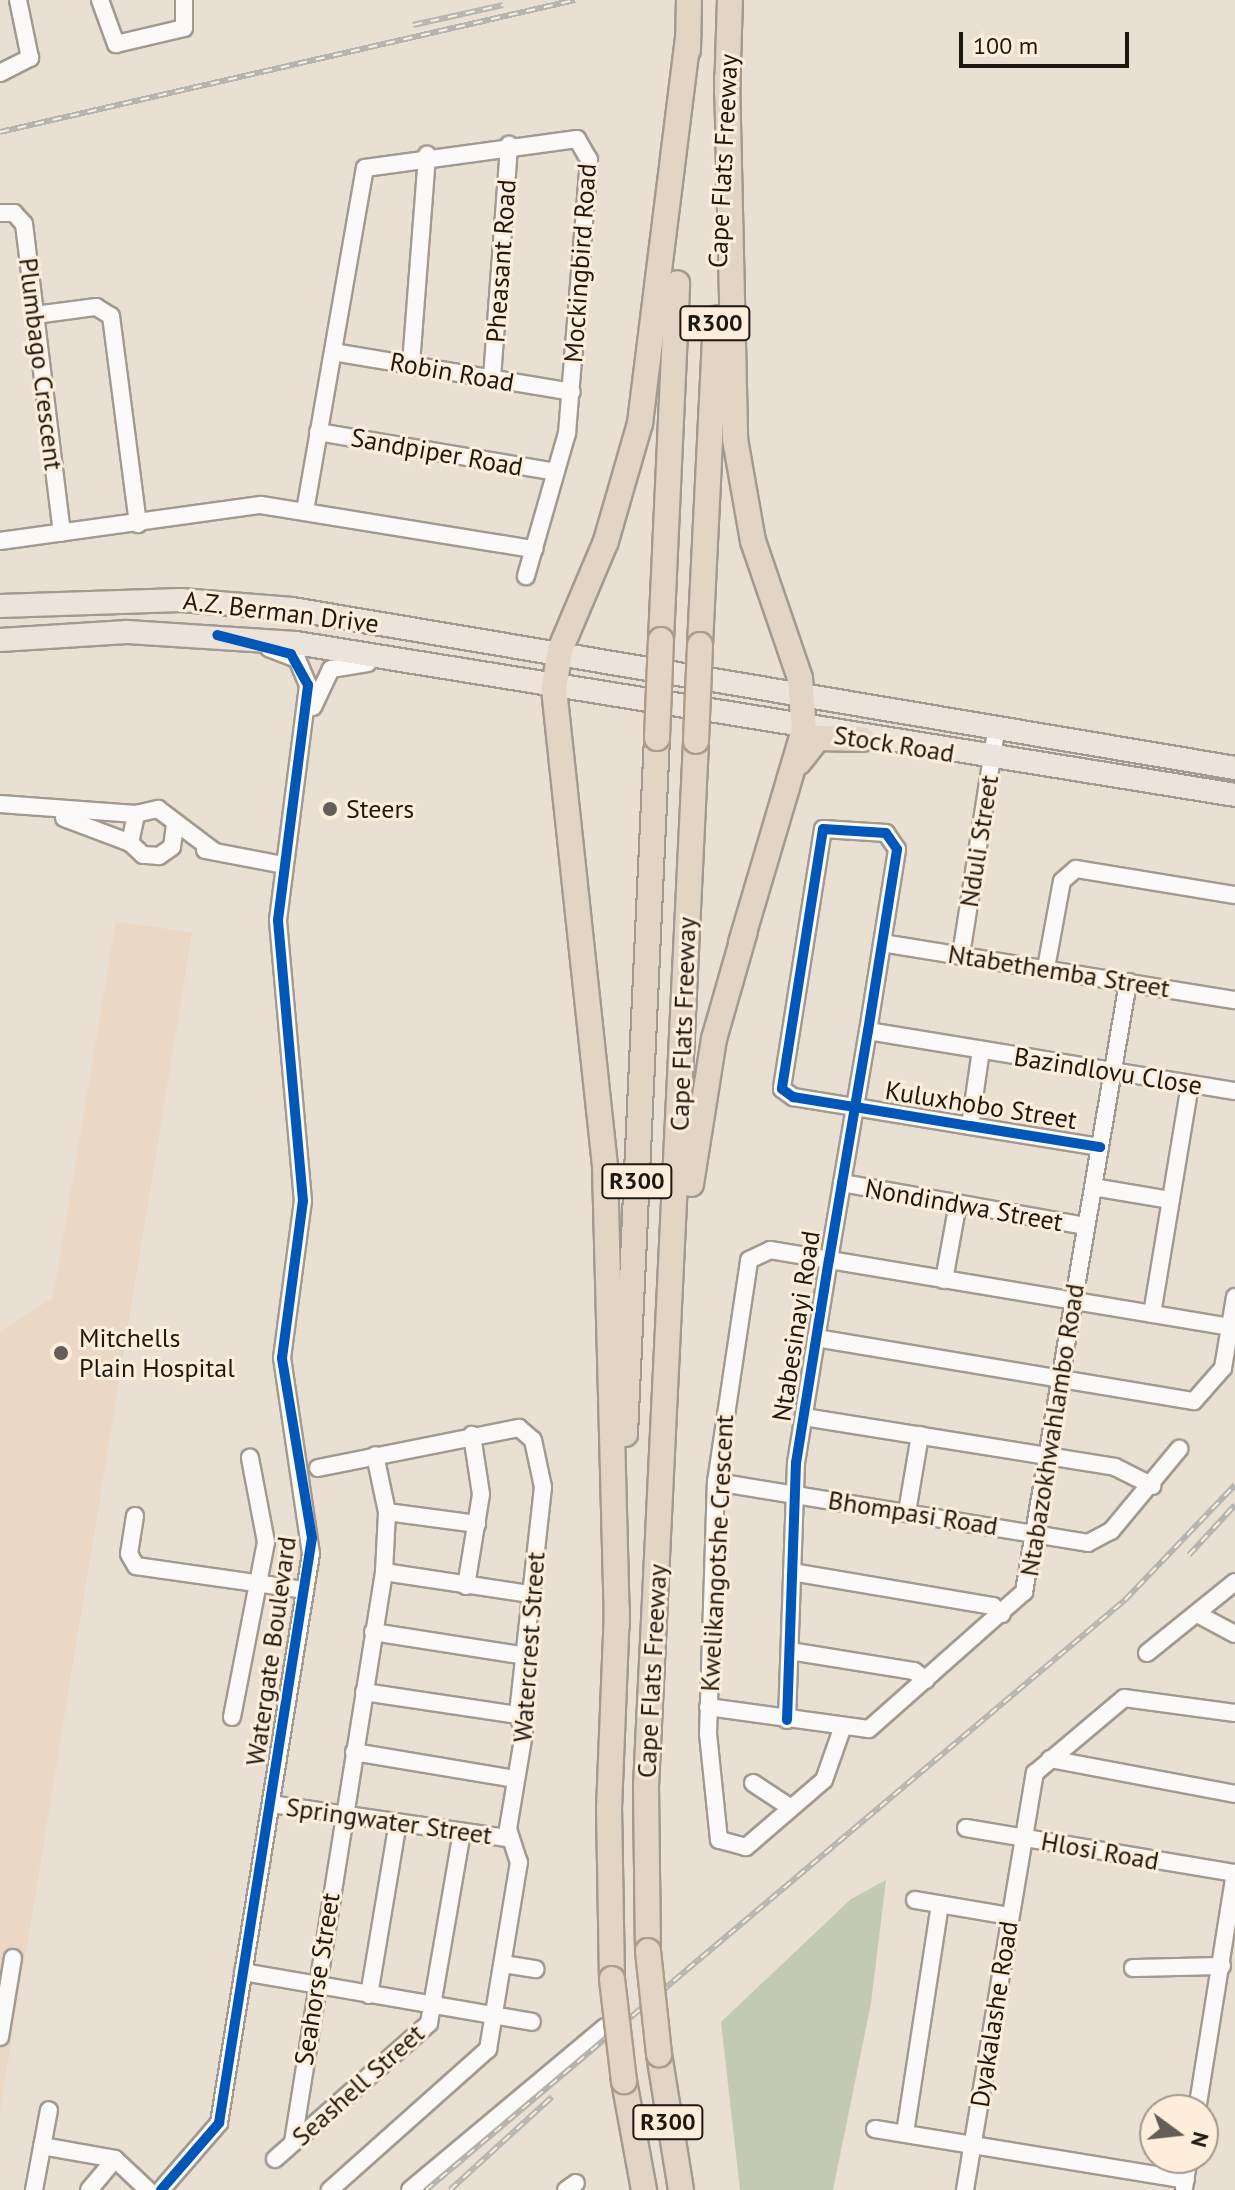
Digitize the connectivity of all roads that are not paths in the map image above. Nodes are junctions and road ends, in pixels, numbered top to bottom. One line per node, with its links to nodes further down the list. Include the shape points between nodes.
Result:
1 (18, 0): 7 (street, via 30,58)
2 (100, 0): 3 (street, via 116,44 184,28)
3 (184, 0)
4 (689, 0): 6 (highway, Cape Flats Freeway / R300)
5 (730, 0): 8 (highway, Cape Flats Freeway / R300)
6 (688, 37): 28 (highway, via 640,423 606,541); 102 (highway, Cape Flats Freeway / R300, bridge)
7 (0, 73)
8 (727, 78): 32 (highway, via 735,439 753,541); 74 (highway, Cape Flats Freeway / R300, bridge)
9 (509, 145): 10 (street, Mockingbird Road); 15 (street, Pheasant Road); 16 (street, Mockingbird Road, via 570,138 587,147)
10 (427, 155): 13 (street, Mockingbird Road, via 365,168); 14 (street)
11 (0, 213): 12 (street, Plumbago Crescent, via 14,213 24,224)
12 (35, 315): 20 (street, via 96,307 111,316); 21 (street, Plumbago Crescent)
13 (333, 352): 14 (street, Robin Road); 17 (street)
14 (411, 364): 15 (street, Robin Road)
15 (492, 378): 16 (street, Robin Road)
16 (572, 392): 18 (street, Mockingbird Road)
17 (318, 432): 18 (street, Sandpiper Road); 19 (street)
18 (556, 472): 23 (street, Mockingbird Road)
19 (305, 511): 20 (street, via 261,505); 23 (street)
20 (138, 524): 21 (street)
21 (62, 533): 22 (street)
22 (0, 541)
23 (534, 549): 24 (street, Mockingbird Road)
24 (526, 576)
25 (0, 606): 28 (main road, A.Z. Berman Drive, via 181,600)
26 (217, 635): 27 (main road, A.Z. Berman Drive, via 95,632); 30 (main road, A.Z. Berman Drive); 33 (street, Watergate Boulevard, via 297,659 307,676)
27 (0, 640)
28 (560, 650): 29 (main road, Stock Road); 31 (highway)
29 (626, 662): 32 (main road, Stock Road); 35 (main road, via 789,704)
30 (441, 669): 31 (main road, A.Z. Berman Drive); 33 (street, Watergate Boulevard, via 341,664 321,681)
31 (554, 688): 35 (main road, Stock Road); 102 (highway, via 605,1166)
32 (802, 694): 34 (main road, Stock Road); 35 (highway)
33 (307, 723): 47 (street, Watergate Boulevard)
34 (997, 726): 37 (street, Nduli Street); 38 (main road, Stock Road)
35 (804, 730): 36 (main road, Stock Road); 49 (highway)
36 (862, 739): 37 (main road, Stock Road); 49 (highway, via 818,738 803,753)
37 (992, 761): 39 (main road, Stock Road); 51 (street, Nduli Street)
38 (1235, 768)
39 (1235, 795)
40 (0, 804): 41 (street)
41 (48, 812): 42 (street); 44 (street)
42 (136, 814): 43 (street, via 158,809); 44 (street)
43 (175, 825): 45 (street); 46 (street)
44 (130, 843): 45 (street, via 151,857)
45 (171, 848): 46 (street)
46 (214, 851): 47 (street)
47 (284, 865): 98 (street, Watergate Boulevard, via 278,920 303,1201 282,1358 312,1538)
48 (1235, 895): 52 (street, via 1076,869 1062,881)
49 (741, 943): 74 (highway, via 707,1074)
50 (882, 943): 51 (street, Ntabethemba Street); 55 (street, Ntabesinayi Road); 60 (street, Kuluxhobo Street, via 894,838 829,825 818,840 779,1084 793,1097)
51 (961, 955): 52 (street, Ntabethemba Street)
52 (1046, 968): 53 (street, Ntabethemba Street)
53 (1128, 982): 54 (street, Ntabethemba Street); 57 (street, Ntabazokhwahlambo Road)
54 (1235, 1000)
55 (868, 1031): 56 (street, Bazindlovu Close); 60 (street, Ntabesinayi Road)
56 (981, 1050): 57 (street, Bazindlovu Close); 61 (street, Bazindlovu Close)
57 (1113, 1071): 58 (street, Bazindlovu Close); 62 (street, Ntabazokhwahlambo Road)
58 (1190, 1084): 59 (street, Bazindlovu Close); 65 (street)
59 (1235, 1091)
60 (855, 1107): 61 (street, Kuluxhobo Street); 63 (street, Ntabesinayi Road)
61 (970, 1126): 62 (street, Kuluxhobo Street)
62 (1100, 1147): 64 (street, Ntabazokhwahlambo Road)
63 (842, 1183): 66 (street, Nondindwa Street); 68 (street, Ntabesinayi Road)
64 (1093, 1187): 65 (street); 67 (street, Ntabazokhwahlambo Road)
65 (1171, 1200): 72 (street)
66 (958, 1203): 67 (street, Nondindwa Street); 69 (street)
67 (1086, 1226): 71 (street, Ntabazokhwahlambo Road)
68 (829, 1260): 69 (street); 75 (street, Ntabesinayi Road); 85 (street, Kwelikangotshe Crescent, via 770,1250 749,1260)
69 (944, 1280): 71 (street)
70 (1235, 1297): 73 (street)
71 (1073, 1300): 72 (street); 76 (street, Ntabazokhwahlambo Road)
72 (1152, 1314): 73 (street)
73 (1230, 1327): 76 (street, via 1223,1368 1194,1401)
74 (670, 1332): 163 (highway, Cape Flats Freeway / R300, bridge, via 646,1787 648,1951)
75 (816, 1338): 76 (street); 77 (street, Ntabesinayi Road)
76 (1060, 1379): 82 (street, Ntabazokhwahlambo Road)
77 (804, 1417): 79 (street); 87 (street, Ntabesinayi Road)
78 (472, 1435): 81 (street, Watercrest Street); 91 (street, via 481,1494); 99 (street, Watercrest Street, via 519,1428 533,1440 543,1499)
79 (920, 1435): 82 (street); 89 (street)
80 (1179, 1449): 86 (street, Bhompasi Road)
81 (375, 1455): 84 (street, Watercrest Street); 88 (street)
82 (1047, 1457): 86 (street, via 1128,1471); 92 (street, Ntabazokhwahlambo Road)
83 (250, 1458): 96 (street, via 265,1532)
84 (318, 1468)
85 (716, 1482): 87 (street, Bhompasi Road); 110 (street, Kwelikangotshe Crescent)
86 (1153, 1486): 92 (street, Bhompasi Road, via 1096,1542)
87 (794, 1493): 89 (street, Bhompasi Road); 94 (street, Ntabesinayi Road)
88 (387, 1512): 91 (street); 93 (street)
89 (907, 1512): 92 (street, Bhompasi Road)
90 (135, 1516): 96 (street, via 129,1554 136,1566)
91 (477, 1524): 97 (street)
92 (1035, 1534): 100 (street, Ntabazokhwahlambo Road, via 1024,1592)
93 (384, 1572): 97 (street); 103 (street)
94 (792, 1572): 100 (street, via 993,1606); 105 (street, Ntabesinayi Road)
95 (1235, 1582): 101 (street)
96 (256, 1583): 98 (street); 113 (street)
97 (466, 1586): 99 (street)
98 (305, 1590): 121 (street, Watergate Boulevard)
99 (530, 1594): 107 (street, Watercrest Street)
100 (1002, 1614): 108 (street, Ntabazokhwahlambo Road)
101 (1201, 1616): 104 (street); 106 (street)
102 (617, 1625): 162 (highway, Cape Flats Freeway / R300, bridge, via 608,1880 612,1979)
103 (373, 1632): 107 (street); 109 (street)
104 (1235, 1634)
105 (790, 1651): 108 (street, via 914,1671); 114 (street, Ntabesinayi Road)
106 (1147, 1653)
107 (526, 1656): 112 (street, Watercrest Street)
108 (926, 1680): 115 (street, Ntabazokhwahlambo Road, via 872,1727)
109 (364, 1692): 112 (street); 116 (street)
110 (708, 1707): 114 (street, Kwelikangotshe Crescent); 122 (street, via 719,1840 746,1847)
111 (1235, 1713): 117 (street, via 1124,1698)
112 (518, 1715): 118 (street, Watercrest Street, via 524,1733)
113 (232, 1717)
114 (787, 1720): 115 (street, Ntabazokhwahlambo Road)
115 (842, 1729): 122 (street, via 833,1769)
116 (354, 1752): 118 (street); 123 (street)
117 (1050, 1759): 120 (street); 127 (street, Dyakalashe Road, via 1033,1778)
118 (516, 1779): 128 (street, Watercrest Street)
119 (753, 1783): 122 (street)
120 (1235, 1794)
121 (271, 1804): 123 (street, Springwater Street); 138 (street, Watergate Boulevard)
122 (791, 1808)
123 (344, 1816): 124 (street, Springwater Street); 139 (street, Seahorse Street)
124 (398, 1822): 126 (street, Springwater Street); 140 (street)
125 (966, 1828): 127 (street, Hlosi Road)
126 (462, 1832): 128 (street, Springwater Street); 141 (street)
127 (1023, 1837): 129 (street, Hlosi Road); 132 (street, Dyakalashe Road)
128 (508, 1838): 133 (street, Watercrest Street, via 519,1862)
129 (1235, 1874): 134 (street)
130 (915, 1900): 131 (street)
131 (940, 1905): 132 (street); 149 (street)
132 (1010, 1916): 151 (street, Dyakalashe Road)
133 (503, 1964): 137 (street); 142 (street, Watercrest Street)
134 (1222, 1966): 136 (street); 146 (street)
135 (8, 1968): 145 (street)
136 (1133, 1968)
137 (536, 1969)
138 (243, 1972): 139 (street); 159 (street, Watergate Boulevard, via 216,2132)
139 (316, 1984): 140 (street); 150 (street, Seahorse Street)
140 (369, 1995): 141 (street)
141 (435, 2008): 142 (street); 150 (street, Seashell Street, via 424,2028)
142 (494, 2016): 143 (street); 160 (street, Watercrest Street, via 481,2061)
143 (532, 2022)
144 (605, 2027): 161 (street)
145 (0, 2037)
146 (1200, 2094)
147 (49, 2110): 152 (street)
148 (875, 2129): 149 (street)
149 (905, 2133): 151 (street)
150 (293, 2142): 154 (street, Seashell Street)
151 (973, 2144): 155 (street); 164 (street, Dyakalashe Road)
152 (42, 2146): 153 (street); 156 (street)
153 (115, 2159): 157 (street); 158 (street)
154 (275, 2159)
155 (1185, 2185)
156 (34, 2190)
157 (89, 2190)
158 (148, 2190)
159 (161, 2190)
160 (330, 2190)
161 (410, 2190)
162 (644, 2190)
163 (681, 2190)
164 (965, 2190)

